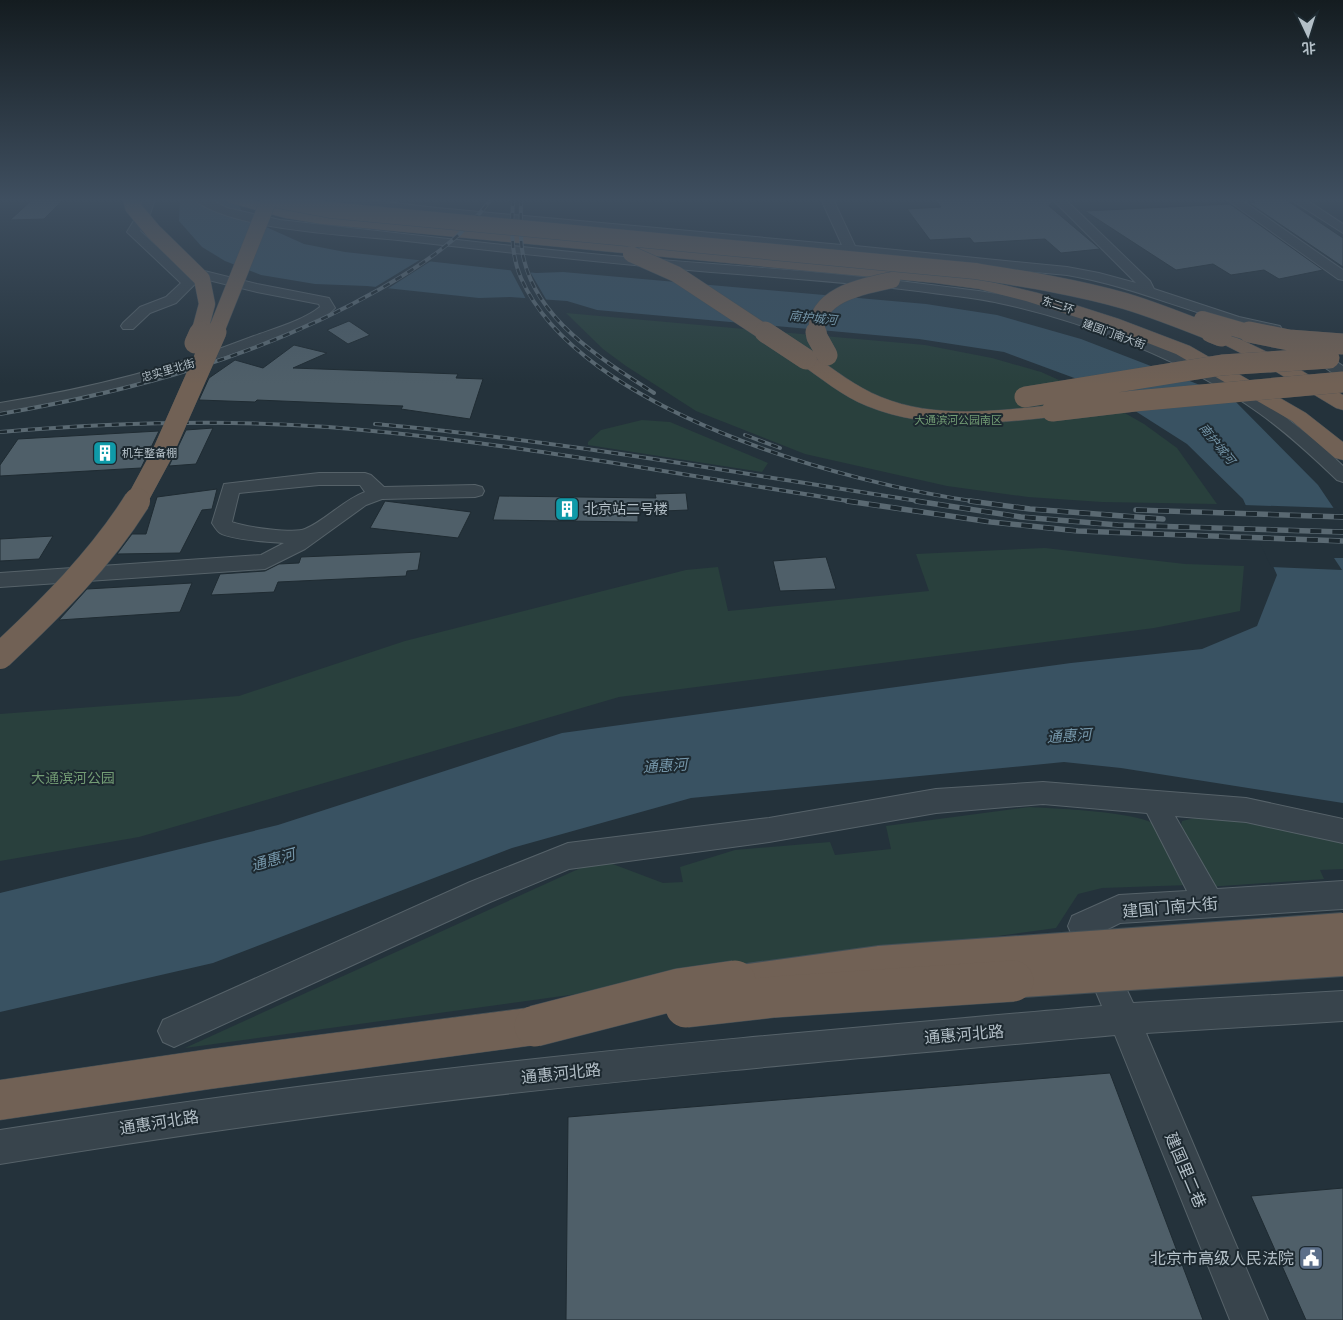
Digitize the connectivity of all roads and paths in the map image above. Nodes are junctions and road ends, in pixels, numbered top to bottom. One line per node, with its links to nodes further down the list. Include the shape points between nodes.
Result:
1 (164, 261): 11 (street)
2 (183, 261): 32 (highway, bridge, via 202,279 207,304 201,329 137,476 116,510 75,563)
3 (246, 261): 33 (highway, bridge, via 151,476 130,510 60,597)
4 (623, 261): 27 (street, 建国门南大街, via 880,282 998,298 1035,307 1112,332 1216,378 1308,442)
5 (649, 261): 23 (highway, bridge, via 676,274 851,390 904,411 951,418)
6 (755, 261): 14 (highway, 东二环)
7 (882, 261): 12 (highway, 东二环, bridge)
8 (952, 261): 15 (street, via 1061,272 1112,280)
9 (1121, 261): 15 (street)
10 (1321, 261): 13 (street)
11 (171, 267): 16 (street, via 189,283 171,300 145,310); 25 (street, 忠实里北街, via 324,301 328,308 318,316 230,352 137,379)
12 (975, 270): 19 (highway, bridge, via 1061,277 1136,295 1262,337); 24 (highway, 东二环, bridge, via 1055,284 1158,312 1221,336 1275,363)
13 (1343, 276)
14 (935, 278): 20 (highway, bridge, via 892,280 862,286 830,300 815,320 814,332 819,344 858,379 883,390 935,401 966,403 1025,397 1222,365); 26 (highway, 东二环, via 979,284 1032,297 1183,350 1299,417)
15 (1148, 291): 17 (street, via 1218,316)
16 (128, 326)
17 (1302, 333): 18 (street); 21 (street); 22 (street, via 1306,347)
18 (1343, 334)
19 (1343, 344)
20 (1343, 357)
21 (1343, 367)
22 (1343, 373)
23 (1343, 382)
24 (1343, 404)
25 (0, 408)
26 (1343, 454)
27 (1343, 476)
28 (475, 491): 29 (street)
29 (380, 493): 30 (street, via 359,502); 30 (street, via 366,479 319,479 231,488 222,523 226,528 257,535)
30 (308, 537): 31 (street, via 265,562)
31 (0, 580)
32 (0, 639)
33 (0, 656)
34 (1154, 802): 35 (street, via 1246,810); 37 (street); 43 (street, via 1043,793 936,802 769,830 568,856 480,892)
35 (1343, 831)
36 (1343, 895): 37 (street, 建国门南大街)
37 (1209, 903): 41 (street, 建国门南大街, via 1119,910 1082,926)
38 (1343, 929): 42 (highway, bridge, via 879,962 680,989)
39 (1343, 960): 42 (highway, bridge, via 774,997)
40 (1343, 1006): 41 (street)
41 (1124, 1019): 45 (street, 通惠河北路, via 567,1072 265,1106); 46 (street, 建国里二巷)
42 (535, 1026): 44 (highway)
43 (174, 1031)
44 (0, 1100)
45 (0, 1147)
46 (1249, 1320)

